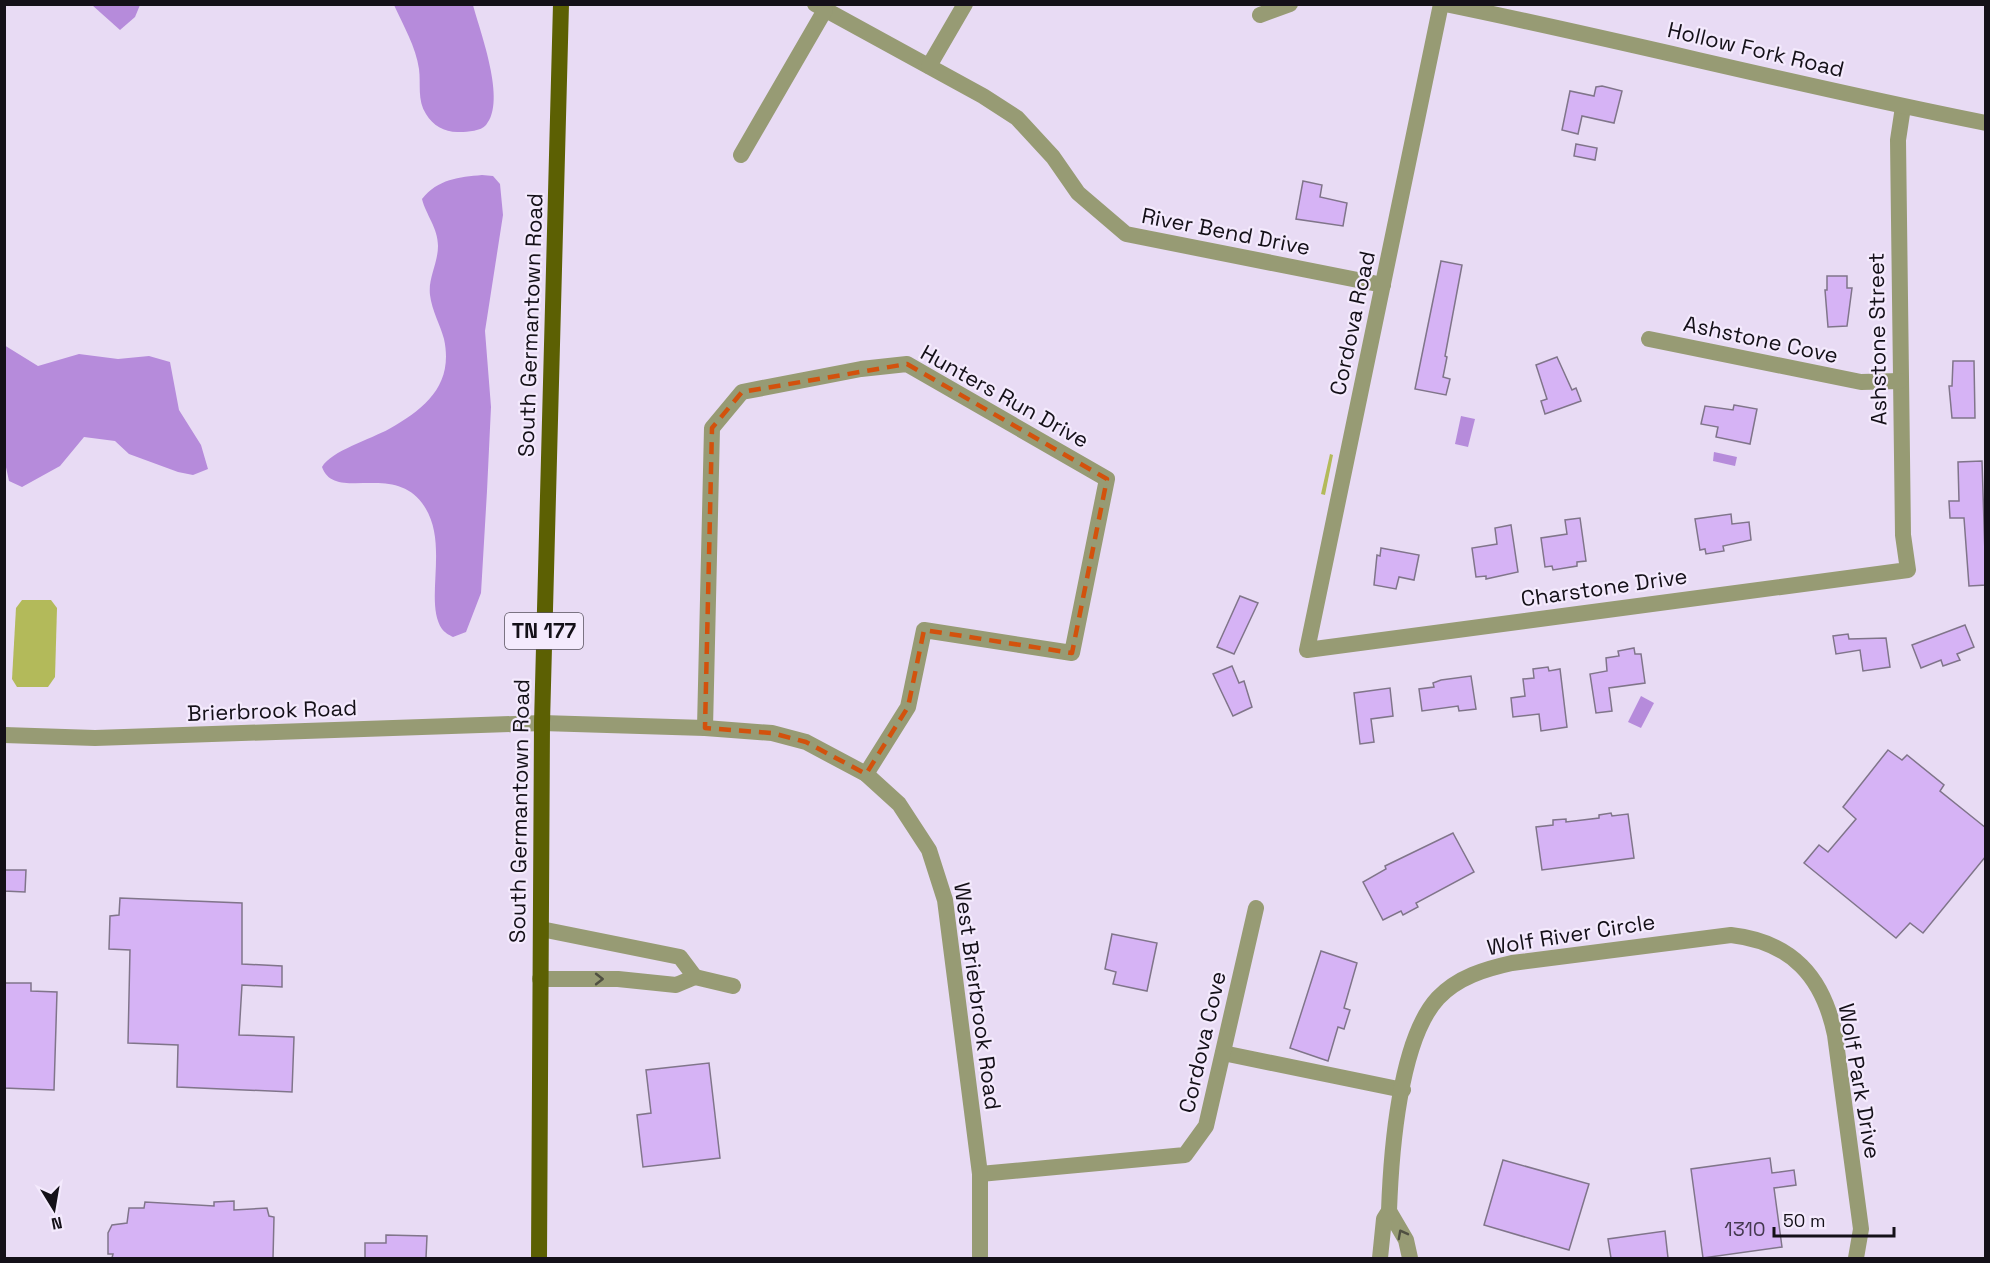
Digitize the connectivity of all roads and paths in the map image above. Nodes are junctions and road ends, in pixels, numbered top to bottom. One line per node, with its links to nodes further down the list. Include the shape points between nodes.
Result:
1 (561, 4): 17 (main road, South Germantown Road / TN 177)
2 (965, 4): 8 (street)
3 (1290, 4): 7 (street)
4 (1441, 4): 12 (street, Cordova Road)
5 (1445, 4): 9 (street, Hollow Fork Road, via 1643,45 1766,77)
6 (820, 8): 8 (street, River Bend Drive); 11 (street)
7 (1260, 15)
8 (929, 66): 12 (street, River Bend Drive, via 1017,118 1053,156 1078,193 1126,234)
9 (1903, 106): 10 (street, Hollow Fork Road); 14 (street, Ashstone Street, via 1898,140)
10 (1986, 123)
11 (741, 155)
12 (1383, 285): 16 (street, Cordova Road)
13 (1649, 339): 14 (street, Ashstone Cove, via 1861,382)
14 (1900, 381): 15 (street, Ashstone Street, via 1903,535)
15 (1908, 570): 16 (street, Charstone Drive)
16 (1307, 650)
17 (542, 723): 18 (street, West Brierbrook Road); 19 (street, Brierbrook Road, via 95,738); 22 (main road, South Germantown Road / TN 177)
18 (705, 728): 20 (street, West Brierbrook Road, via 772,733 806,742); 20 (street, Hunters Run Drive, via 712,428 742,392 907,364 1107,479 1072,653 924,630 908,706)
19 (4, 735)
20 (866, 774): 29 (street, West Brierbrook Road, via 899,804 929,850 945,900)
21 (1256, 908): 27 (street, Cordova Cove)
22 (540, 929): 24 (street, via 680,957); 25 (main road, South Germantown Road / TN 177)
23 (1760, 941): 28 (street, Wolf River Circle, via 1731,935 1711,936 1485,969 1451,987 1428,1012 1420,1026); 35 (street, Wolf Park Drive, via 1797,961 1820,990 1831,1016 1861,1229)
24 (695, 977): 25 (street, one-way to 24, via 618,979 676,985); 26 (street)
25 (540, 979): 31 (main road, South Germantown Road / TN 177)
26 (733, 986)
27 (1223, 1053): 28 (street); 29 (street, Cordova Cove, via 1206,1126 1185,1155)
28 (1403, 1090): 30 (street, Wolf River Circle, via 1394,1130)
29 (980, 1174): 32 (street, West Brierbrook Road)
30 (1389, 1210): 33 (street, Wolf River Circle, via 1384,1219); 34 (street, one-way to 30, via 1406,1240)
31 (539, 1258)
32 (980, 1258)
33 (1380, 1258)
34 (1410, 1258)
35 (1856, 1258)

